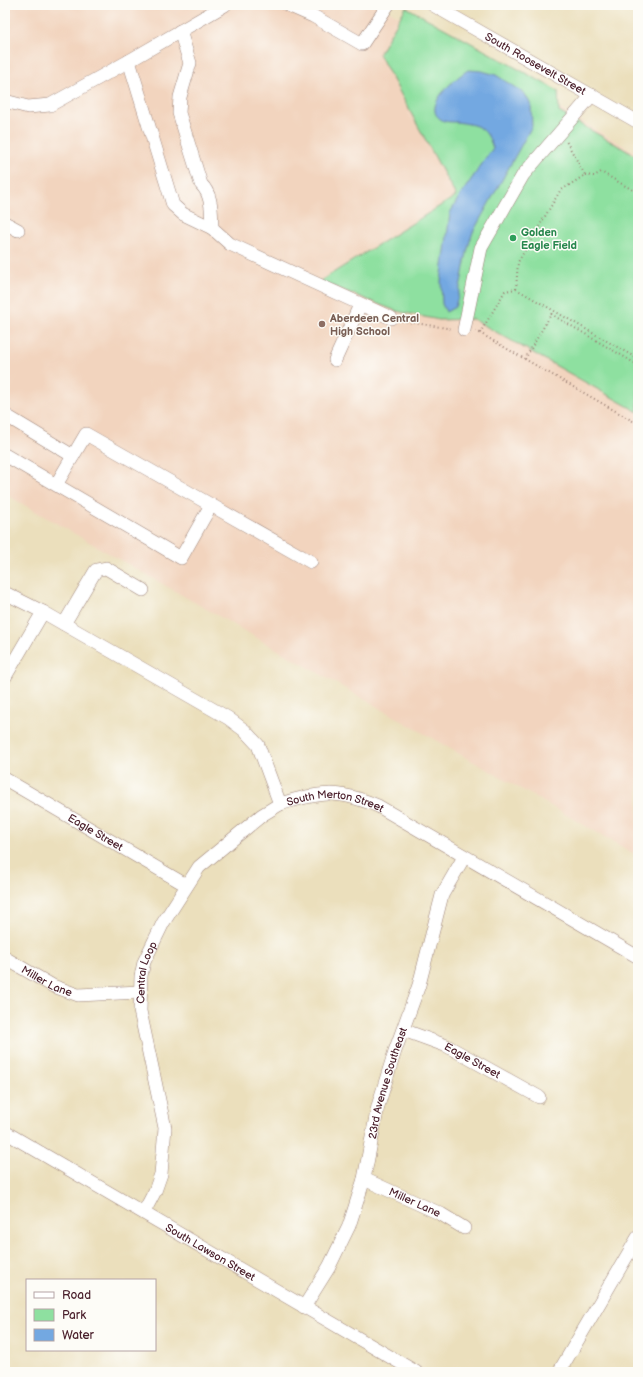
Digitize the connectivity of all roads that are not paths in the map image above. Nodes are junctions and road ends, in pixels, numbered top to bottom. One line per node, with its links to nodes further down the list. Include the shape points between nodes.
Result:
1 (225, 5): 5 (street)
2 (288, 5): 3 (street, via 362,44)
3 (388, 5)
4 (433, 5): 7 (street, South Roosevelt Street)
5 (180, 31): 6 (street); 11 (street, via 190,63 180,97 179,113 201,184 207,190 210,199)
6 (129, 61): 8 (street, via 50,105 28,107); 11 (street, via 173,205 183,214)
7 (592, 95): 9 (street, South Roosevelt Street); 15 (street, via 523,175 481,248)
8 (5, 101)
9 (638, 122)
10 (5, 223): 12 (street)
11 (212, 228): 13 (street, via 230,244)
12 (18, 230)
13 (360, 305): 14 (street); 16 (street)
14 (392, 318)
15 (464, 330)
16 (335, 360)
17 (5, 416): 19 (street)
18 (5, 455): 20 (street)
19 (73, 456): 20 (street); 21 (street, via 86,434)
20 (56, 485): 21 (street, via 181,558)
21 (211, 505): 22 (street)
22 (311, 562)
23 (143, 590): 26 (street, via 106,568 96,570)
24 (5, 593): 25 (street, South Merton Street)
25 (43, 612): 26 (street, South Merton Street); 27 (street)
26 (64, 624): 29 (street, South Merton Street, via 221,714 244,730 258,745)
27 (5, 678)
28 (5, 779): 31 (street, Eagle Street)
29 (280, 804): 30 (street, South Merton Street, via 322,793 355,797 378,806); 31 (street, Central Loop, via 221,848 200,867)
30 (464, 857): 33 (street, South Merton Street); 35 (street, 23rd Avenue Southeast, via 442,895 419,985)
31 (186, 885): 34 (street, Central Loop, via 144,962)
32 (5, 958): 34 (street, Miller Lane, via 53,986 78,995)
33 (638, 958)
34 (140, 992): 39 (street, Central Loop, via 140,1011 165,1128 162,1174)
35 (403, 1030): 36 (street, Eagle Street, via 447,1046); 38 (street, 23rd Avenue Southeast, via 378,1106)
36 (539, 1097)
37 (5, 1132): 39 (street, South Lawson Street)
38 (364, 1179): 40 (street, Miller Lane); 42 (street, 23rd Avenue Southeast, via 350,1226)
39 (144, 1212): 42 (street, South Lawson Street)
40 (464, 1228)
41 (638, 1238): 44 (street)
42 (304, 1307): 43 (street, South Lawson Street)
43 (416, 1372)
44 (559, 1372)

